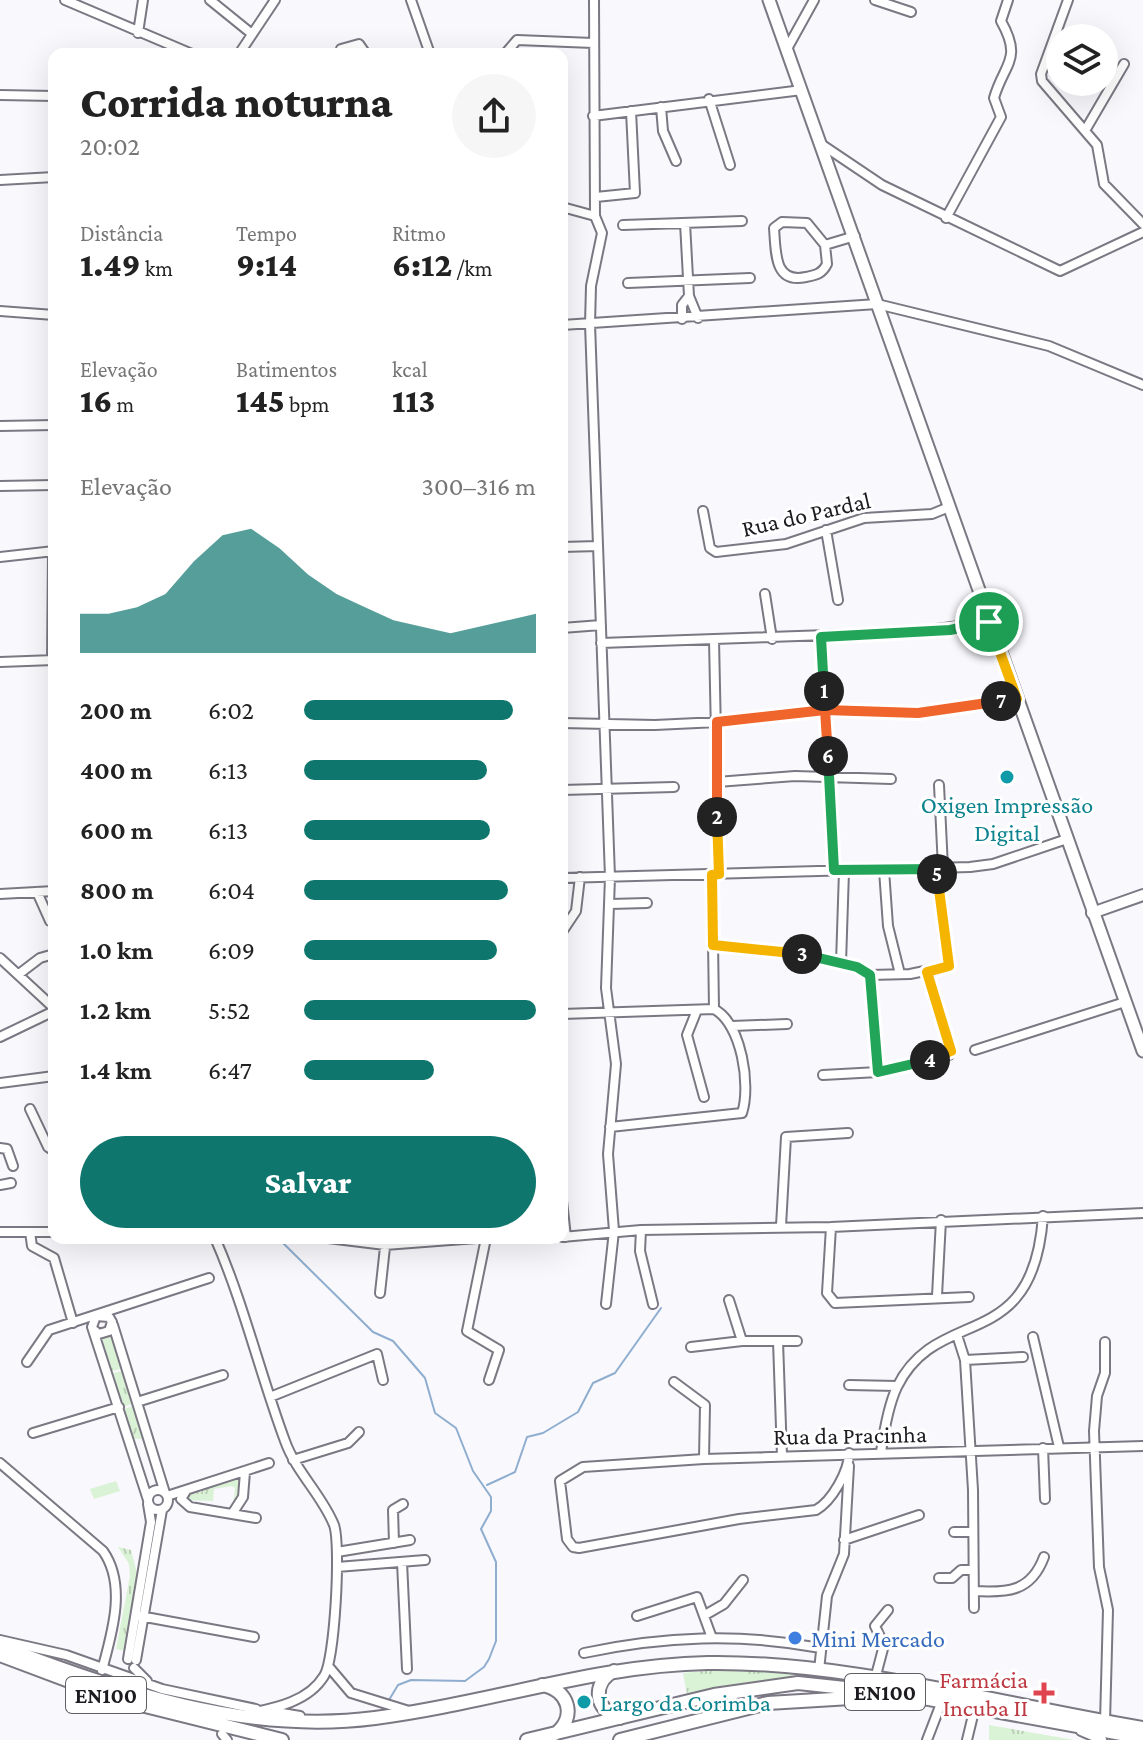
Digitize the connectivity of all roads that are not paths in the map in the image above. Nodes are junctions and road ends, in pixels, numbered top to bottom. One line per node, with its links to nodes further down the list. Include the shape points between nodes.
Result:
1 (65, 0): 13 (street)
2 (143, 0): 13 (street)
3 (210, 0): 14 (street)
4 (275, 0): 14 (street)
5 (411, 0): 19 (street)
6 (594, 0): 15 (street)
7 (769, 0): 16 (main road)
8 (814, 0): 16 (street)
9 (875, 0): 12 (street)
10 (1008, 0): 38 (street, via 1001,21 1012,55 994,98 1001,117)
11 (1068, 0): 29 (street, via 1041,78)
12 (911, 12)
13 (138, 33): 17 (street)
14 (252, 34): 18 (street)
15 (593, 43): 20 (street, via 517,40); 28 (street)
16 (788, 47): 22 (main road)
17 (177, 48)
18 (243, 48)
19 (428, 48)
20 (510, 48)
21 (1124, 64): 29 (street)
22 (802, 90): 25 (street); 30 (main road)
23 (0, 95): 24 (street)
24 (48, 96)
25 (709, 99): 26 (street); 32 (street)
26 (661, 107): 27 (street); 31 (street, via 663,131)
27 (631, 111): 28 (street); 35 (street, via 635,193)
28 (593, 116): 35 (street)
29 (1086, 129): 41 (street, via 1098,148 1101,180)
30 (821, 144): 38 (street, via 882,185); 44 (main road)
31 (676, 161)
32 (730, 165)
33 (48, 177): 34 (street)
34 (0, 180)
35 (596, 197): 37 (street)
36 (568, 209): 37 (street)
37 (595, 216): 55 (street, via 602,233)
38 (946, 218): 43 (street, via 1060,271)
39 (742, 221): 40 (street)
40 (685, 223): 42 (street); 47 (street)
41 (1143, 224)
42 (623, 225)
43 (1143, 232)
44 (855, 236): 45 (street); 50 (main road)
45 (825, 245): 45 (street, via 807,223 782,222 774,228 780,270 791,280 824,270)
46 (750, 278): 47 (street)
47 (688, 280): 48 (street); 49 (street)
48 (628, 283)
49 (689, 296): 53 (street); 54 (street, via 682,305)
50 (877, 304): 53 (street); 57 (street, via 1049,346); 62 (main road)
51 (0, 311): 52 (street)
52 (48, 315)
53 (698, 318): 54 (street)
54 (682, 319): 55 (street)
55 (590, 324): 56 (street); 65 (street)
56 (568, 325)
57 (1143, 385)
58 (48, 425): 59 (street)
59 (0, 426)
60 (48, 485): 61 (street)
61 (0, 486)
62 (949, 507): 64 (street, Rua do Pardal, via 932,514 864,518); 71 (main road)
63 (703, 511): 64 (street, Rua do Pardal, via 710,548 716,552 786,544)
64 (826, 530): 70 (street)
65 (598, 546): 66 (street); 72 (street)
66 (568, 547)
67 (48, 552): 68 (street)
68 (0, 557)
69 (765, 594): 75 (street)
70 (838, 600)
71 (989, 622): 74 (street, via 950,630); 80 (main road)
72 (601, 625): 73 (street); 77 (street)
73 (568, 628)
74 (821, 637): 75 (street); 81 (street)
75 (772, 639): 76 (street)
76 (714, 640): 77 (street); 83 (street)
77 (601, 643): 82 (street)
78 (48, 660): 79 (street)
79 (0, 662)
80 (1017, 699): 81 (street, via 918,713); 92 (main road)
81 (825, 710): 83 (street); 85 (street)
82 (603, 721): 83 (street); 84 (street); 90 (street)
83 (717, 722): 87 (street)
84 (568, 723)
85 (829, 776): 86 (street); 87 (street); 94 (street)
86 (891, 779)
87 (717, 782): 97 (street)
88 (939, 785): 93 (street)
89 (674, 787): 90 (street)
90 (605, 789): 91 (street); 99 (street)
91 (568, 790)
92 (1067, 839): 93 (street, via 993,864); 107 (main road)
93 (940, 868): 95 (street); 114 (street, via 949,966)
94 (834, 870): 96 (street); 97 (street)
95 (884, 870): 96 (street); 116 (street, via 888,926)
96 (844, 871): 113 (street)
97 (716, 875): 99 (street); 110 (street)
98 (580, 877): 99 (street); 100 (street); 109 (street, via 576,911)
99 (610, 877): 106 (street)
100 (568, 878)
101 (48, 891): 102 (street)
102 (37, 892): 103 (street); 108 (street)
103 (0, 894)
104 (1143, 895): 107 (street)
105 (647, 903): 106 (street)
106 (610, 904): 126 (street, via 606,988)
107 (1092, 913): 120 (main road)
108 (48, 917)
109 (568, 923)
110 (713, 945): 113 (street, via 786,951); 122 (street)
111 (48, 956): 115 (street)
112 (0, 958): 115 (street)
113 (841, 963): 117 (street)
114 (927, 972): 116 (street); 132 (street, via 951,1051 945,1057)
115 (19, 974): 119 (street)
116 (900, 974): 117 (street)
117 (870, 975): 132 (street)
118 (48, 992): 119 (street)
119 (41, 994): 121 (street)
120 (1125, 1002): 130 (street); 131 (main road)
121 (48, 1003)
122 (714, 1009): 123 (street); 128 (street)
123 (697, 1010): 126 (street); 136 (street, via 687,1035)
124 (48, 1013): 129 (street)
125 (568, 1014): 126 (street)
126 (611, 1015): 138 (street, via 616,1064)
127 (787, 1024): 128 (street)
128 (732, 1026): 138 (street, via 742,1057 742,1113)
129 (0, 1037)
130 (975, 1050)
131 (1143, 1051)
132 (878, 1072): 133 (street)
133 (823, 1075)
134 (48, 1077): 135 (street)
135 (0, 1083)
136 (704, 1097)
137 (30, 1109): 140 (street)
138 (610, 1127): 151 (street, via 608,1180)
139 (848, 1133): 148 (street, via 786,1137)
140 (48, 1147)
141 (0, 1148): 142 (street, via 7,1149)
142 (13, 1166)
143 (11, 1183): 144 (street)
144 (0, 1185)
145 (1143, 1213): 146 (street)
146 (1043, 1216): 147 (street); 171 (street, via 1038,1261 1014,1302 988,1322)
147 (941, 1220): 149 (street); 161 (street)
148 (781, 1226): 149 (street); 150 (street)
149 (831, 1227): 161 (street, via 830,1300)
150 (641, 1230): 151 (street); 165 (street, via 640,1251)
151 (614, 1231): 155 (street); 164 (street)
152 (0, 1232): 153 (street)
153 (30, 1232): 154 (street); 168 (street, via 32,1246 54,1258)
154 (48, 1232)
155 (568, 1237)
156 (217, 1244): 187 (street)
157 (385, 1244): 160 (street)
158 (485, 1244): 183 (street, via 467,1327 468,1333 499,1350)
159 (209, 1278): 166 (street)
160 (380, 1293)
161 (937, 1296): 162 (street)
162 (969, 1297)
163 (729, 1300): 173 (street)
164 (606, 1304)
165 (653, 1304)
166 (117, 1309): 167 (street); 169 (street)
167 (99, 1314): 168 (street); 169 (street); 170 (street)
168 (78, 1321): 170 (street); 180 (street, via 49,1330)
169 (112, 1321): 170 (street, via 106,1333); 188 (street)
170 (93, 1329): 189 (street)
171 (957, 1335): 179 (street); 186 (street, via 926,1353)
172 (1033, 1337): 193 (street)
173 (742, 1341): 174 (street); 177 (street)
174 (778, 1341): 175 (street); 199 (street)
175 (797, 1341)
176 (1105, 1342): 195 (street)
177 (691, 1347)
178 (1023, 1357): 179 (street)
179 (965, 1360): 198 (street)
180 (27, 1362)
181 (223, 1375): 188 (street)
182 (383, 1380): 187 (street, via 377,1354)
183 (489, 1380)
184 (674, 1382): 200 (street, via 705,1405)
185 (849, 1385): 186 (street)
186 (897, 1386): 196 (street)
187 (270, 1397): 201 (street)
188 (137, 1402): 208 (street)
189 (119, 1407): 191 (street); 209 (street)
190 (359, 1432): 201 (street, via 348,1443)
191 (33, 1433)
192 (1143, 1446): 195 (street, Rua da Pracinha)
193 (1059, 1447): 194 (street, Rua da Pracinha); 195 (street, Rua da Pracinha)
194 (1043, 1448): 198 (street, Rua da Pracinha); 207 (street)
195 (1094, 1448): 258 (street, via 1099,1567 1108,1610)
196 (881, 1452): 197 (street, Rua da Pracinha); 198 (street, Rua da Pracinha)
197 (849, 1453): 199 (street, Rua da Pracinha); 204 (street)
198 (970, 1453): 216 (street)
199 (782, 1456): 200 (street, Rua da Pracinha)
200 (704, 1459): 204 (street, Rua da Pracinha, via 583,1467 561,1479 567,1539 579,1548 816,1510)
201 (293, 1460): 220 (street, via 334,1526)
202 (0, 1463): 243 (street, via 103,1551 116,1574)
203 (269, 1463): 205 (street)
204 (849, 1465): 218 (street)
205 (245, 1472): 206 (street); 212 (street, via 243,1497)
206 (186, 1490): 208 (street); 211 (street, via 181,1499)
207 (1045, 1499)
208 (165, 1501): 209 (street, via 152,1509); 209 (street, via 152,1492); 211 (street); 232 (street)
209 (148, 1502): 232 (street, via 151,1522)
210 (403, 1504): 219 (street, via 393,1510)
211 (190, 1507): 212 (street)
212 (232, 1514): 214 (street)
213 (919, 1515): 218 (street)
214 (256, 1518)
215 (954, 1532): 216 (street)
216 (973, 1532): 225 (street)
217 (410, 1540): 219 (street)
218 (844, 1540): 237 (street, via 841,1564 827,1596)
219 (394, 1543): 220 (street)
220 (337, 1552): 224 (street)
221 (1044, 1557): 228 (street, via 1033,1579 1014,1591)
222 (425, 1560): 223 (street)
223 (402, 1562): 224 (street); 242 (street)
224 (337, 1567): 241 (street)
225 (973, 1570): 226 (street); 228 (street)
226 (939, 1578)
227 (743, 1580): 231 (street, via 724,1604)
228 (974, 1591): 229 (street)
229 (974, 1608)
230 (888, 1610): 247 (street, via 875,1626 884,1641)
231 (705, 1615): 233 (street, via 693,1597); 235 (street)
232 (139, 1616): 234 (street); 240 (street)
233 (637, 1616)
234 (254, 1637)
235 (712, 1638): 237 (street, via 778,1640); 238 (street, via 625,1643)
236 (0, 1643): 243 (street, via 66,1655); 255 (main road, EN100, via 133,1694)
237 (821, 1648): 245 (street)
238 (584, 1653)
239 (0, 1655): 261 (main road, EN100)
240 (131, 1663): 246 (street, via 122,1674); 249 (street, via 143,1679)
241 (329, 1667): 253 (street, via 303,1696); 254 (street, via 351,1693)
242 (407, 1669)
243 (102, 1670): 246 (street)
244 (618, 1670): 245 (main road, EN100, via 737,1663); 248 (main road, EN100); 256 (main road, via 602,1681 598,1697 608,1714)
245 (819, 1670): 247 (main road, EN100)
246 (113, 1674): 249 (street)
247 (874, 1680): 258 (main road, EN100)
248 (537, 1685): 254 (main road, EN100); 262 (main road, via 557,1690 568,1708 562,1728)
249 (162, 1689): 253 (street)
250 (901, 1694): 251 (main road, EN100); 256 (main road, EN100, via 814,1683 770,1684); 267 (main road, EN100, via 768,1703)
251 (942, 1701): 252 (main road, EN100); 268 (street)
252 (975, 1707): 259 (main road, EN100); 269 (street)
253 (266, 1710): 255 (street); 257 (street)
254 (412, 1711): 257 (main road, EN100, via 373,1719)
255 (235, 1716): 257 (main road, EN100)
256 (628, 1717): 262 (main road, EN100)
257 (320, 1720)
258 (1105, 1722): 260 (main road, EN100)
259 (1065, 1724): 263 (main road, EN100); 270 (street)
260 (1143, 1728)
261 (222, 1733): 264 (main road, EN100); 265 (main road, EN100)
262 (548, 1737): 266 (main road, EN100)
263 (1143, 1738)
264 (251, 1740)
265 (282, 1740)
266 (527, 1740)
267 (620, 1740)
268 (927, 1740)
269 (967, 1740)
270 (1102, 1740)

